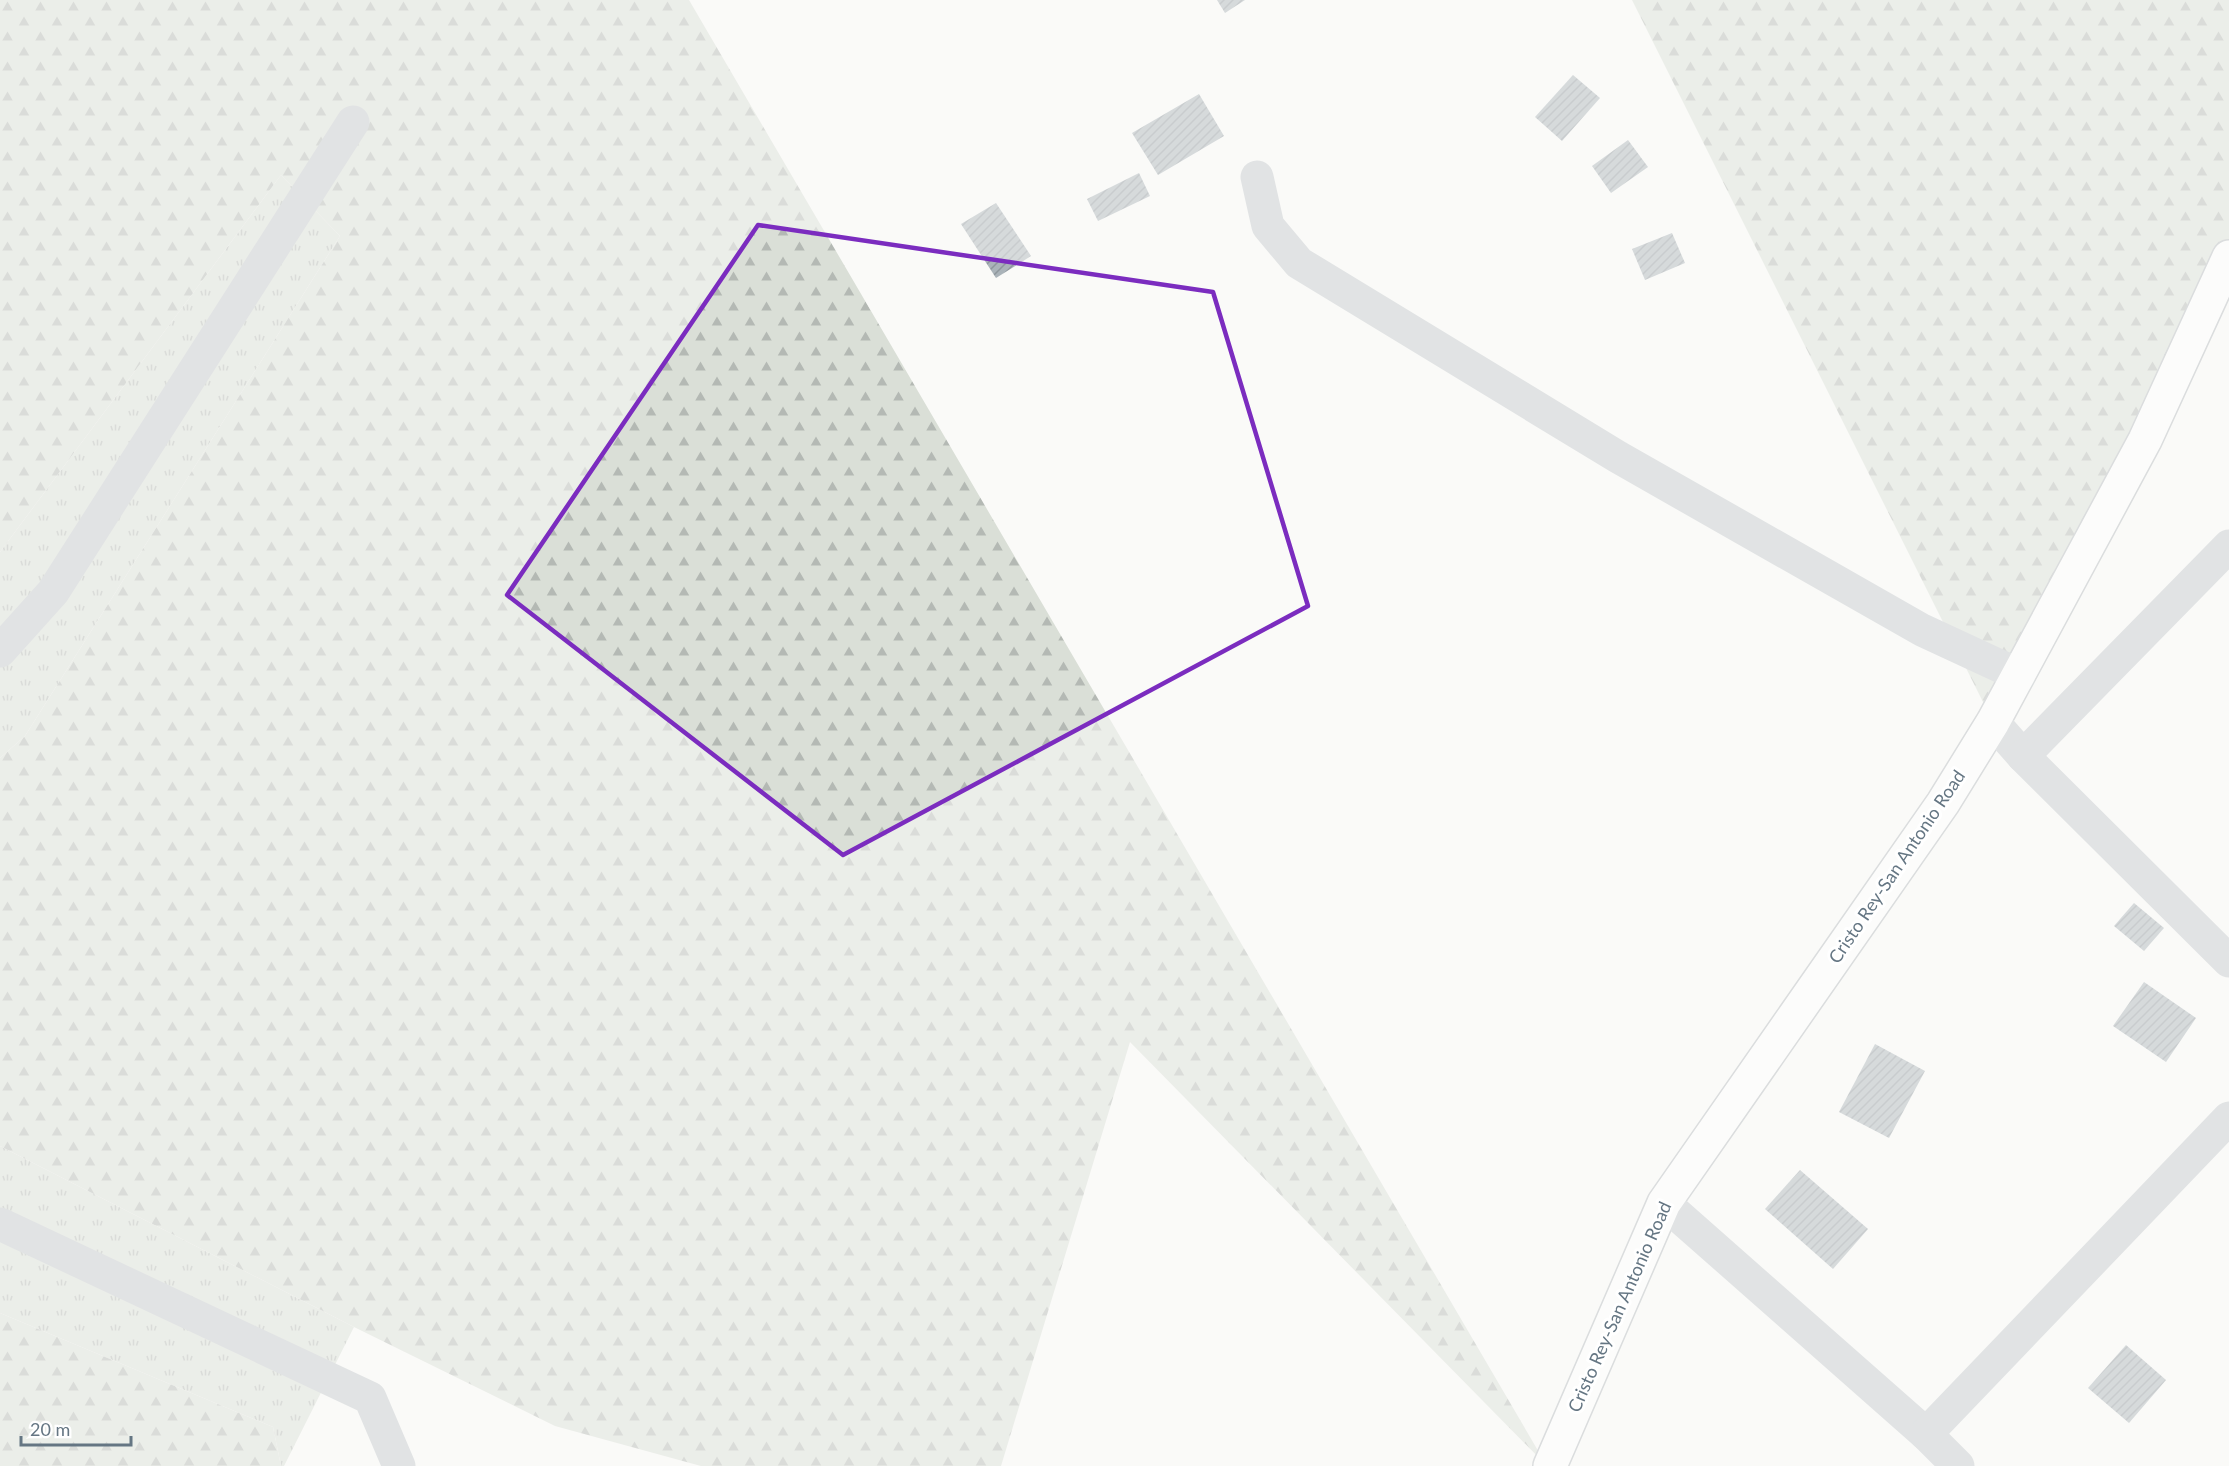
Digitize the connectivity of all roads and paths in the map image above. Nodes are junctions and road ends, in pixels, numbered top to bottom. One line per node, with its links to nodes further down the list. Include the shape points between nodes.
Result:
1 (353, 122): 5 (street, via 54,592)
2 (1257, 177): 6 (street, via 1268,226 1299,263 1618,457 1922,630)
3 (2229, 256): 6 (main road, Cristo Rey-San Antonio Road, via 2145,440)
4 (2229, 546): 8 (street)
5 (0, 651)
6 (2019, 675): 7 (main road, Cristo Rey-San Antonio Road)
7 (1993, 722): 8 (street); 11 (main road, Cristo Rey-San Antonio Road, via 1943,804)
8 (2023, 756): 9 (street)
9 (2229, 961)
10 (2229, 1118): 13 (street)
11 (1664, 1203): 13 (street); 15 (main road, Cristo Rey-San Antonio Road)
12 (0, 1224): 14 (street, via 370,1398)
13 (1926, 1434): 16 (street)
14 (399, 1466)
15 (1550, 1466)
16 (1958, 1466)

